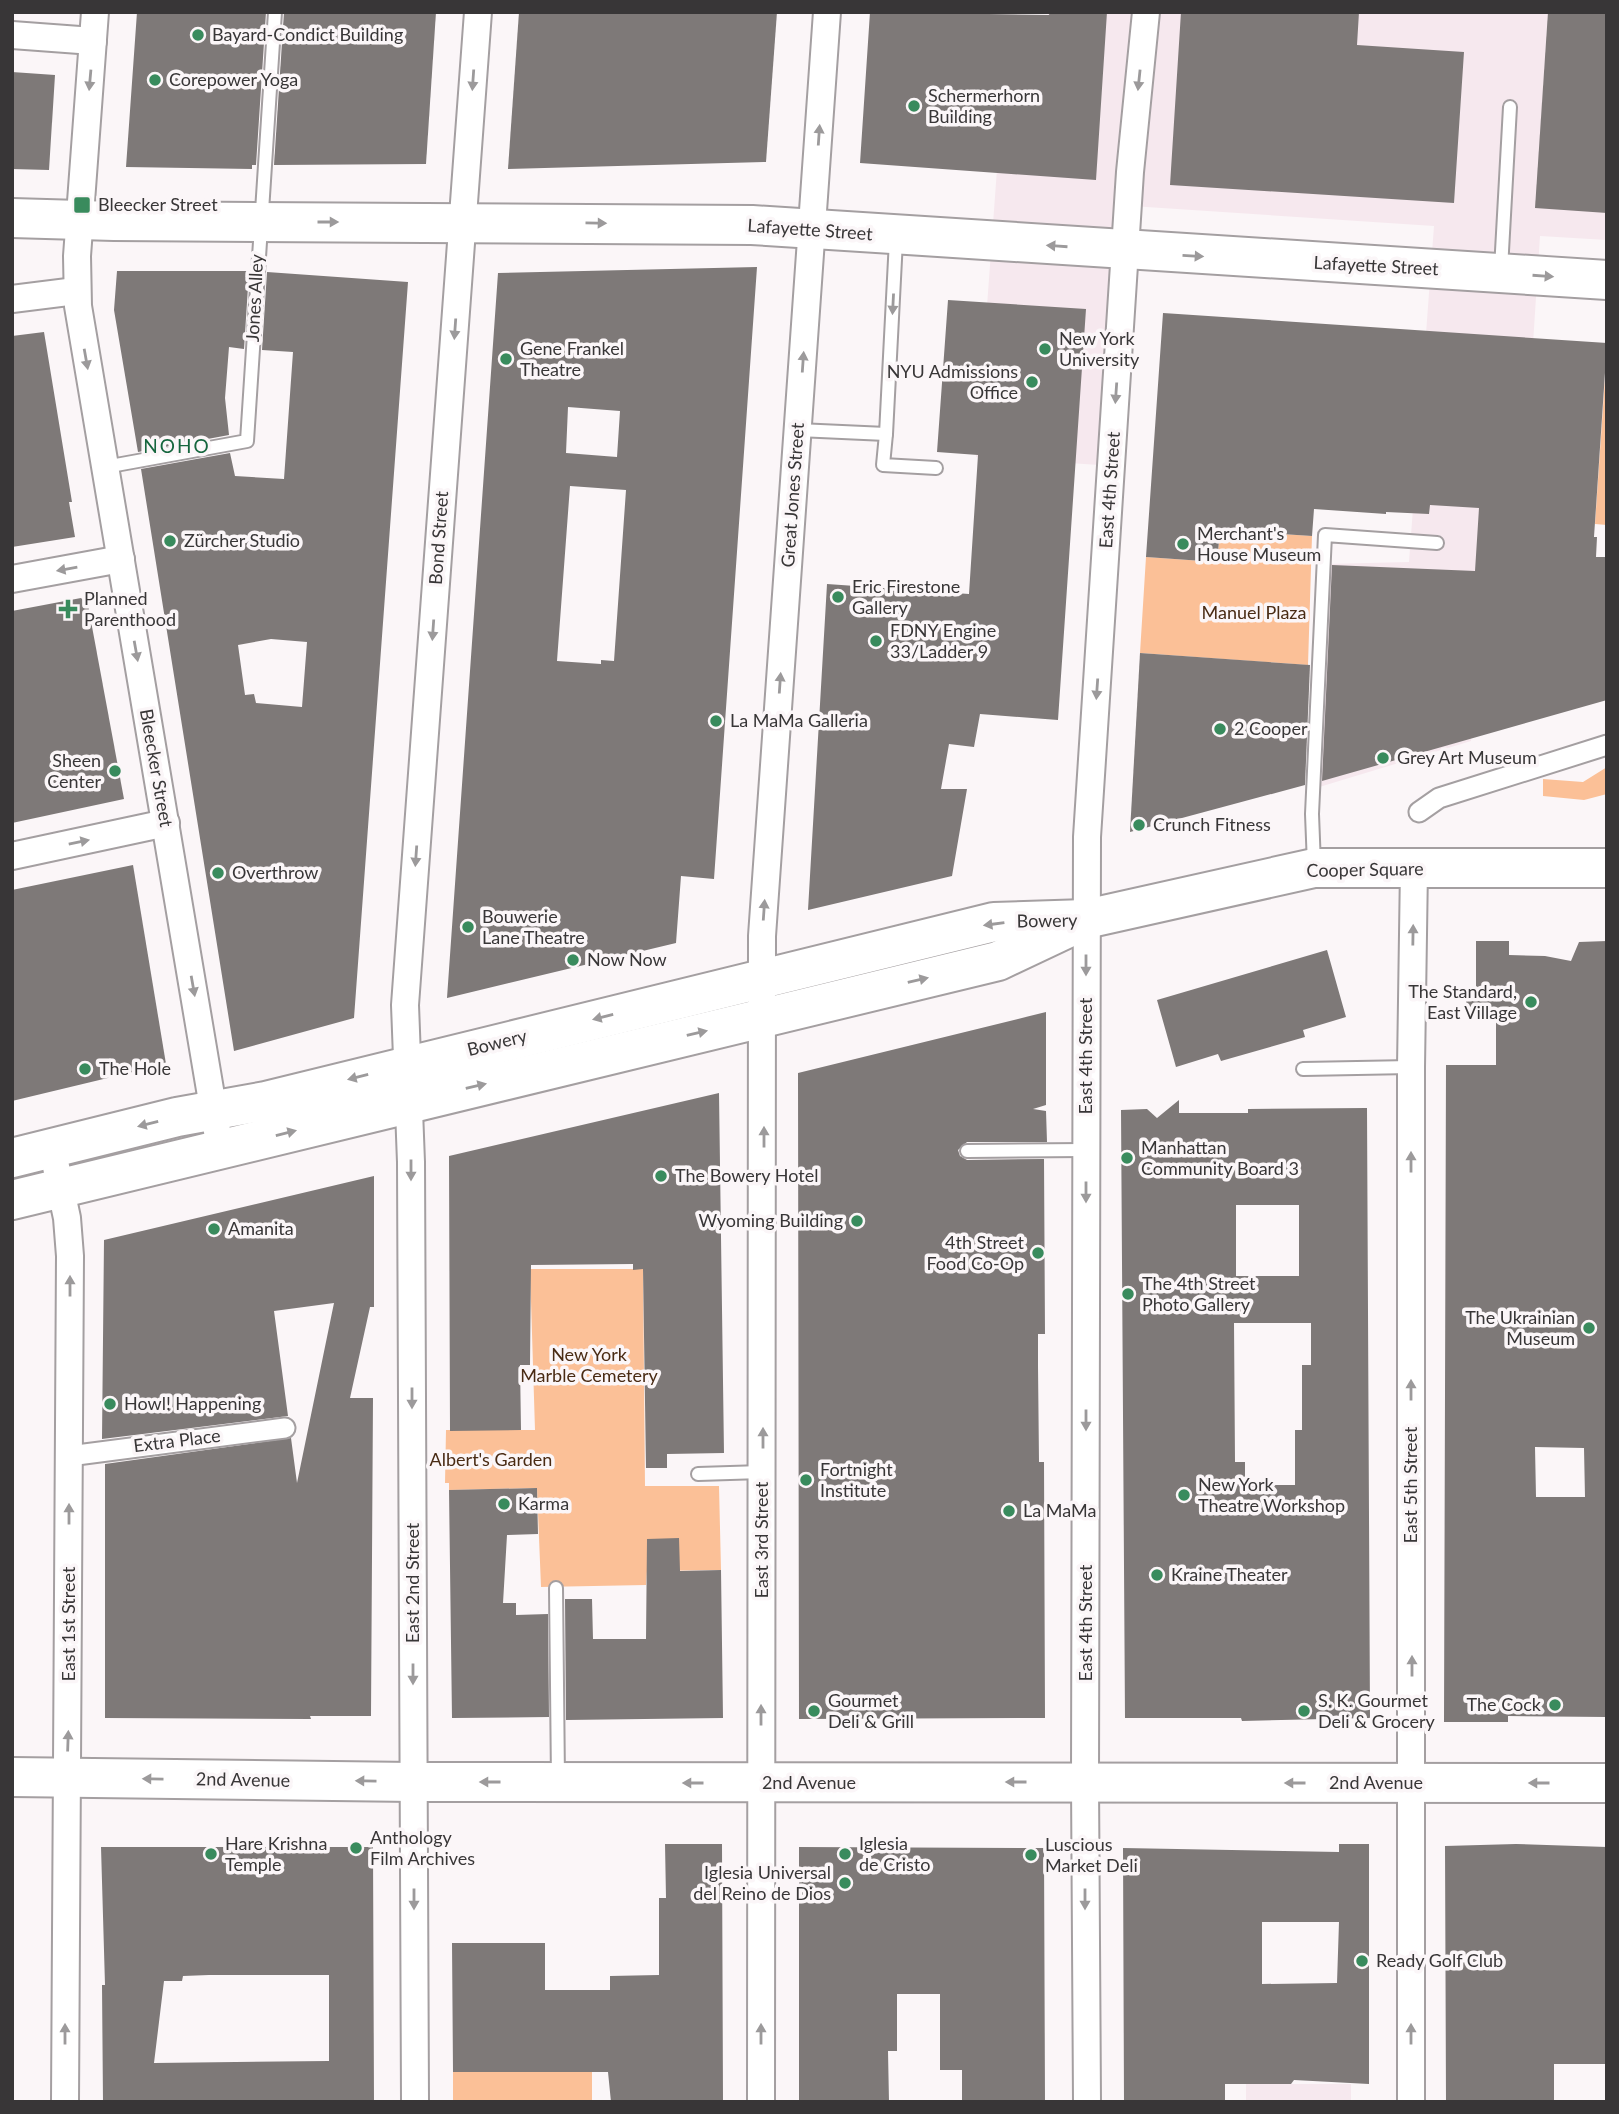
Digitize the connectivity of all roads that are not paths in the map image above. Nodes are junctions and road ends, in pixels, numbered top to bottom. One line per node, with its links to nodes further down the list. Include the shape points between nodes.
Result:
1 (95, 12): 7 (street, Bleecker Street)
2 (275, 12): 11 (lane, Jones Alley)
3 (478, 12): 12 (street, Bond Street, one-way to 12)
4 (828, 12): 13 (street, Great Jones Street, one-way to 4)
5 (1146, 12): 15 (street, East 4th Street, one-way to 15)
6 (12, 36): 7 (street)
7 (93, 41): 10 (street, Bleecker Street, one-way to 10)
8 (1510, 107): 16 (lane)
9 (12, 218): 10 (main road, Lafayette Street)
10 (79, 220): 11 (main road, Lafayette Street); 18 (street, Bleecker Street)
11 (260, 222): 12 (main road, Lafayette Street, one-way to 12); 22 (lane, Jones Alley, via 247,441)
12 (463, 222): 13 (main road, Lafayette Street, one-way to 13, via 752,225); 39 (street, Bond Street, one-way to 39, via 405,1006)
13 (812, 230): 14 (main road, Lafayette Street); 20 (street, Great Jones Street, one-way to 13)
14 (896, 236): 15 (main road, Lafayette Street, one-way to 14); 21 (lane, one-way to 21)
15 (1125, 251): 16 (main road, Lafayette Street, one-way to 16); 34 (street, East 4th Street, one-way to 34, via 1087,837)
16 (1501, 273): 17 (main road, Lafayette Street, one-way to 17)
17 (1607, 280)
18 (76, 291): 19 (street); 22 (street, Bleecker Street, one-way to 22)
19 (12, 299)
20 (798, 430): 21 (lane); 35 (street, Great Jones Street, one-way to 20, via 763,923)
21 (886, 434): 23 (lane, via 883,465)
22 (106, 467): 25 (street, Bleecker Street)
23 (936, 468)
24 (1437, 543): 31 (lane, via 1325,536 1312,814)
25 (121, 559): 26 (street, one-way to 26); 29 (street, Bleecker Street, one-way to 29)
26 (12, 579)
27 (1607, 745): 28 (street, via 1439,798)
28 (1419, 812)
29 (166, 823): 30 (street, one-way to 29); 40 (street, Bleecker Street, one-way to 40)
30 (12, 856)
31 (1314, 868): 32 (main road, Cooper Square); 34 (main road, Cooper Square)
32 (1414, 868): 33 (main road, Cooper Square); 37 (street, East 5th Street, one-way to 32)
33 (1607, 868)
34 (1087, 919): 35 (main road, Bowery, one-way to 35, via 994,922); 36 (main road, Bowery, one-way to 34, via 998,961); 43 (street, East 4th Street, one-way to 43)
35 (764, 978): 36 (street, East 3rd Street); 39 (main road, Bowery, one-way to 39)
36 (764, 1017): 39 (main road, Bowery, one-way to 36); 50 (street, East 3rd Street, one-way to 36)
37 (1410, 1067): 38 (lane); 59 (street, East 5th Street, one-way to 37)
38 (1303, 1069)
39 (409, 1083): 40 (main road, Bowery, one-way to 40); 42 (main road, Bowery, one-way to 39); 55 (street, East 2nd Street, one-way to 55)
40 (215, 1110): 41 (main road, Bowery, one-way to 41); 42 (street, Bleecker Street)
41 (52, 1148): 45 (main road, Bowery); 46 (street, East 1st Street)
42 (220, 1149): 46 (main road, Bowery)
43 (1086, 1150): 44 (lane); 57 (street, East 4th Street, one-way to 57)
44 (967, 1151)
45 (12, 1158)
46 (60, 1188): 47 (main road, Bowery); 49 (street, East 1st Street, one-way to 46, via 70,1256)
47 (12, 1200)
48 (285, 1428): 49 (street, Extra Place)
49 (69, 1455): 54 (street, East 1st Street, one-way to 49)
50 (762, 1472): 51 (lane); 58 (street, East 3rd Street, one-way to 50)
51 (698, 1474)
52 (556, 1588): 56 (lane)
53 (12, 1777): 54 (main road, 2nd Avenue)
54 (67, 1777): 55 (main road, 2nd Avenue, one-way to 54); 61 (street, East 1st Street, one-way to 54)
55 (413, 1782): 56 (main road, 2nd Avenue, one-way to 55); 62 (street, East 2nd Street, one-way to 62)
56 (558, 1782): 58 (main road, 2nd Avenue, one-way to 56)
57 (1085, 1782): 58 (main road, 2nd Avenue, one-way to 58); 59 (main road, 2nd Avenue, one-way to 57); 64 (street, East 4th Street, one-way to 64)
58 (761, 1783): 63 (street, East 3rd Street, one-way to 58)
59 (1412, 1783): 60 (main road, 2nd Avenue, one-way to 59); 65 (street, East 5th Street, one-way to 59)
60 (1607, 1783)
61 (65, 2102)
62 (415, 2102)
63 (761, 2102)
64 (1087, 2102)
65 (1410, 2102)

